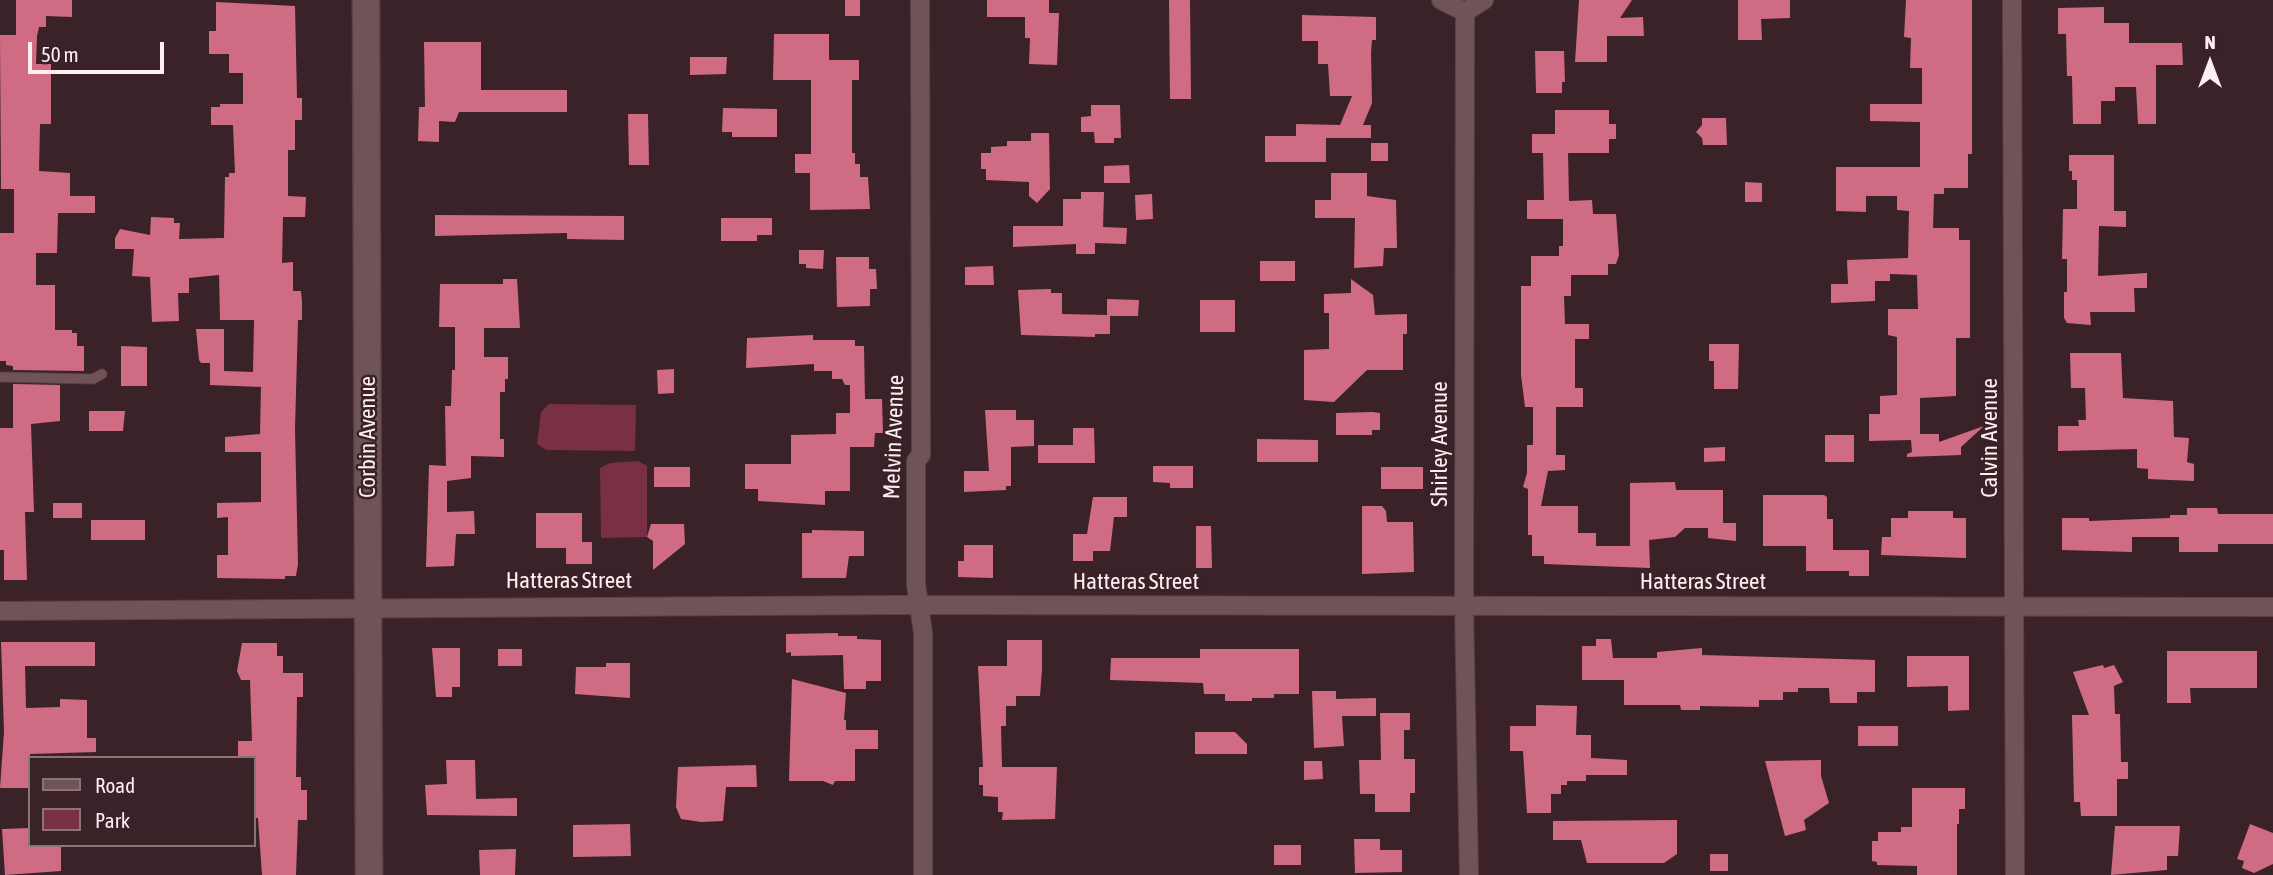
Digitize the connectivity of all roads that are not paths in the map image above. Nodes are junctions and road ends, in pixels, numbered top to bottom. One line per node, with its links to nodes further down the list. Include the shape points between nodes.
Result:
1 (366, 0): 11 (main road, Corbin Avenue)
2 (920, 0): 9 (street, Melvin Avenue)
3 (1441, 0): 6 (street)
4 (1484, 0): 6 (street)
5 (2012, 0): 12 (street, Calvin Avenue)
6 (1465, 12): 10 (street, Shirley Avenue)
7 (102, 374): 8 (lane, via 93,379)
8 (0, 377)
9 (918, 605): 10 (street, Hatteras Street); 11 (street, Hatteras Street); 16 (street, Melvin Avenue, via 923,633)
10 (1464, 606): 12 (street, Hatteras Street); 17 (street, Shirley Avenue)
11 (368, 607): 14 (street, Hatteras Street); 15 (main road, Corbin Avenue)
12 (2015, 607): 13 (street, Hatteras Street); 18 (street, Calvin Avenue)
13 (2273, 607)
14 (0, 611)
15 (369, 875)
16 (923, 875)
17 (1469, 875)
18 (2015, 875)

